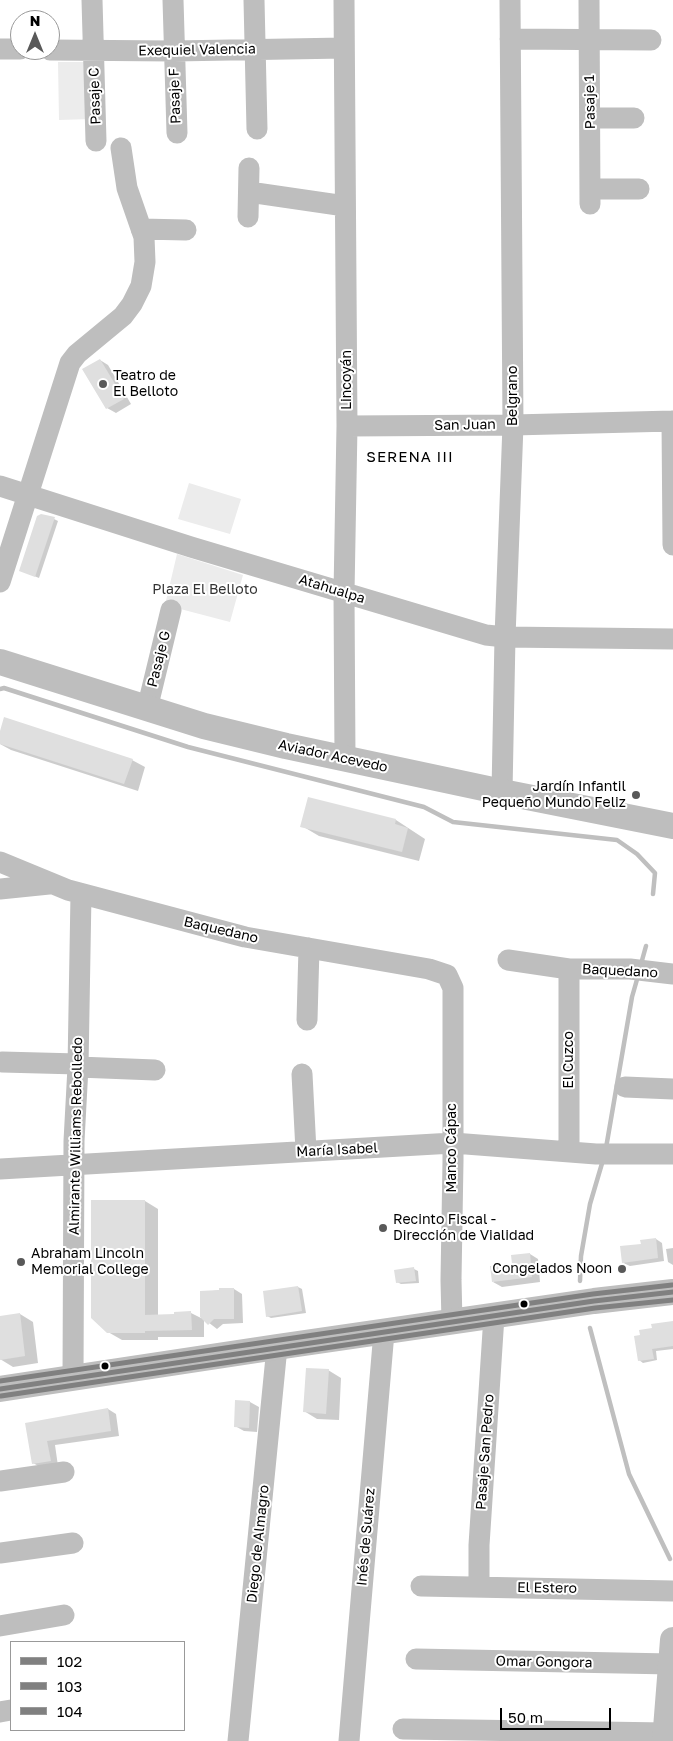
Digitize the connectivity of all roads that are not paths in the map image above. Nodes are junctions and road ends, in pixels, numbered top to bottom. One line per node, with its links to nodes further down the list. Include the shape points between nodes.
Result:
1 (92, 0): 13 (street, Pasaje C)
2 (173, 0): 14 (street, Pasaje F)
3 (254, 0): 12 (street)
4 (344, 0): 10 (street, Lincoyán)
5 (510, 0): 7 (street, Belgrano)
6 (589, 0): 8 (street, Pasaje 1)
7 (510, 39): 8 (street); 29 (street, Belgrano)
8 (589, 40): 9 (street); 15 (street, Pasaje 1)
9 (651, 40)
10 (344, 48): 12 (street, Exequiel Valencia); 24 (street, Lincoyán)
11 (60, 50): 13 (street, Exequiel Valencia)
12 (255, 50): 14 (street, Exequiel Valencia); 17 (street)
13 (94, 51): 14 (street, Exequiel Valencia); 19 (street, Pasaje C)
14 (174, 51): 18 (street, Pasaje F)
15 (591, 118): 16 (street); 22 (street, Pasaje 1, via 590,196)
16 (634, 118)
17 (257, 129)
18 (177, 133)
19 (96, 141)
20 (121, 148): 26 (street, via 127,188)
21 (249, 168): 23 (street)
22 (639, 189)
23 (249, 192): 24 (street); 25 (street)
24 (345, 206): 30 (street, Lincoyán)
25 (248, 217)
26 (141, 229): 27 (street); 32 (street, via 145,262 141,286 123,316 70,363)
27 (186, 230)
28 (673, 420): 29 (street, San Juan); 33 (street)
29 (514, 425): 30 (street, San Juan); 37 (street, Belgrano)
30 (347, 426): 35 (street, Lincoyán)
31 (0, 486): 32 (street, Atahualpa)
32 (28, 495): 34 (street); 35 (street, Atahualpa)
33 (673, 545)
34 (0, 582)
35 (344, 593): 37 (street, Atahualpa, via 486,636); 41 (street, Lincoyán)
36 (171, 610): 40 (street, Pasaje G)
37 (505, 637): 38 (street, Atahualpa); 42 (street, Belgrano)
38 (673, 639)
39 (0, 662): 40 (main road, Aviador Acevedo)
40 (147, 709): 41 (main road, Aviador Acevedo, via 204,726)
41 (345, 759): 42 (main road, Aviador Acevedo)
42 (502, 792): 43 (main road, Aviador Acevedo)
43 (673, 826)
44 (0, 862): 45 (street, Baquedano)
45 (49, 884): 46 (street); 47 (street, Baquedano)
46 (0, 889)
47 (81, 894): 48 (street, Baquedano, via 245,937); 55 (street, Almirante Williams Rebolledo)
48 (309, 948): 52 (street, Baquedano); 53 (street)
49 (508, 960): 50 (street, Baquedano)
50 (569, 969): 51 (street, Baquedano); 62 (street, El Cuzco)
51 (666, 973)
52 (447, 975): 60 (street, Manco Cápac, via 453,988)
53 (307, 1020)
54 (2, 1062): 55 (street)
55 (78, 1065): 56 (street); 64 (street, Almirante Williams Rebolledo)
56 (155, 1070)
57 (302, 1074): 61 (street)
58 (625, 1087): 59 (street)
59 (673, 1089)
60 (453, 1143): 61 (street, María Isabel); 62 (street, María Isabel); 68 (street, Manco Cápac)
61 (306, 1151): 64 (street, María Isabel)
62 (569, 1151): 63 (street, María Isabel)
63 (673, 1154)
64 (74, 1165): 65 (street, María Isabel); 71 (street, Almirante Williams Rebolledo)
65 (0, 1169)
66 (673, 1292): 67 (main road)
67 (494, 1316): 68 (main road); 78 (street, Pasaje San Pedro)
68 (452, 1322): 69 (main road)
69 (384, 1332): 70 (main road); 87 (street, Inés de Suárez)
70 (277, 1347): 71 (main road); 86 (street, Diego de Almagro)
71 (74, 1377): 72 (main road)
72 (0, 1389)
73 (64, 1472): 74 (street)
74 (0, 1481)
75 (73, 1543): 76 (street)
76 (0, 1553)
77 (421, 1586): 78 (street, El Estero)
78 (479, 1587): 79 (street, El Estero)
79 (673, 1591)
80 (64, 1615): 81 (street)
81 (0, 1626)
82 (672, 1652): 83 (street, Omar Gongora); 85 (main road)
83 (416, 1660)
84 (403, 1729): 85 (street)
85 (665, 1737)
86 (238, 1741)
87 (349, 1741)

